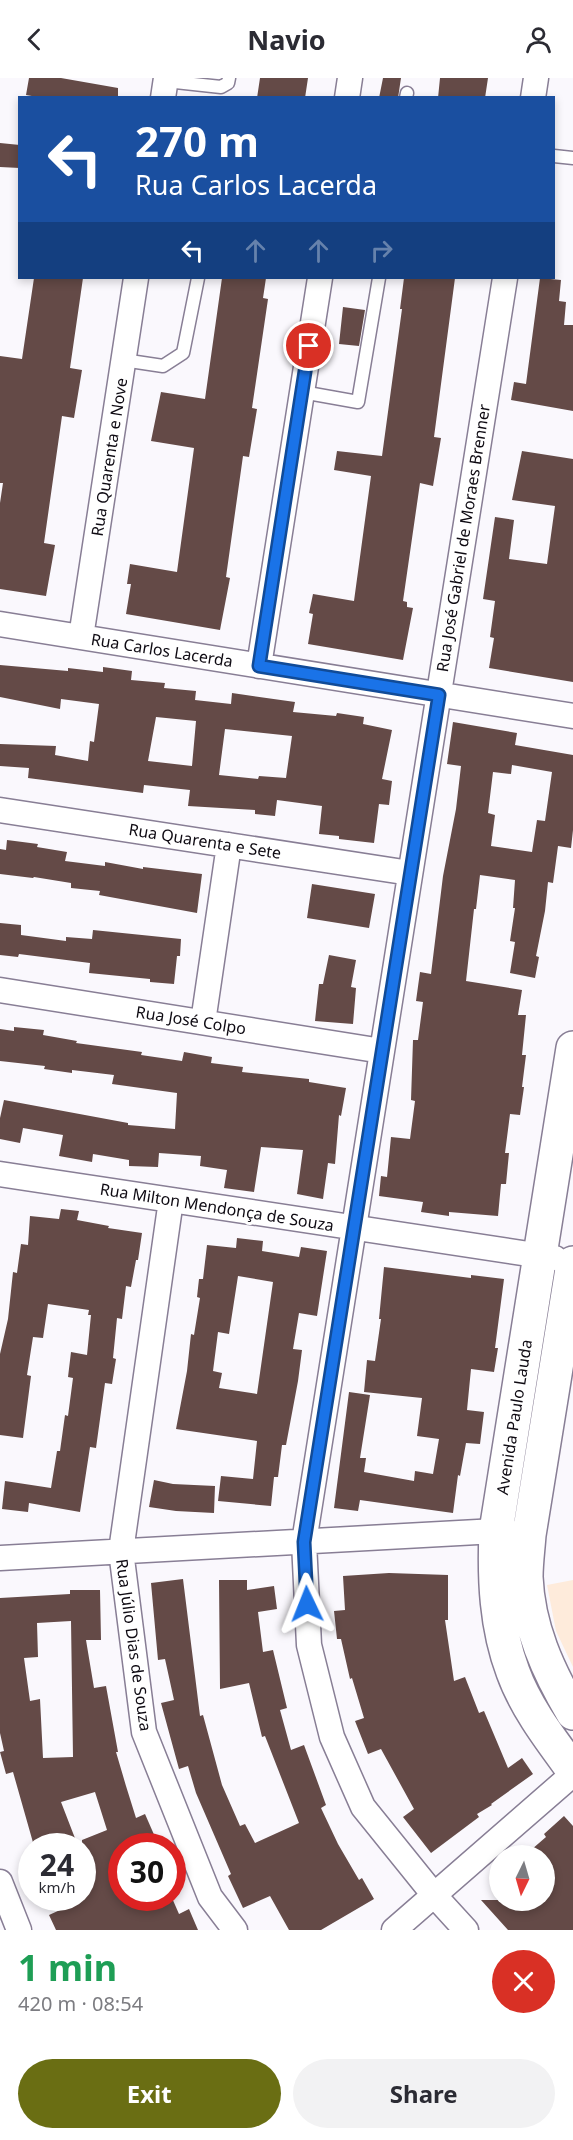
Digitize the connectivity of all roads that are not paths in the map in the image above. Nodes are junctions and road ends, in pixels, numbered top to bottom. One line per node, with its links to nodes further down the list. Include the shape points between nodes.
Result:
1 (229, 78): 4 (lane, via 221,87)
2 (350, 78): 5 (street)
3 (536, 78): 6 (street)
4 (165, 85)
5 (347, 96)
6 (533, 96)
7 (555, 156): 8 (lane)
8 (573, 158)
9 (136, 279): 14 (street, Rua Quarenta e Nove)
10 (198, 279): 14 (lane, via 183,353 163,366)
11 (320, 279): 15 (street)
12 (379, 279): 15 (lane, via 358,402)
13 (505, 279): 19 (street, Rua José Gabriel de Moraes Brenner)
14 (123, 360): 17 (street, Rua Quarenta e Nove)
15 (302, 392): 18 (street)
16 (0, 624): 17 (street, Rua Carlos Lacerda)
17 (81, 637): 18 (street, Rua Carlos Lacerda)
18 (259, 666): 19 (street, Rua Carlos Lacerda)
19 (439, 695): 20 (street, Rua Carlos Lacerda); 23 (street, Rua José Gabriel de Moraes Brenner)
20 (573, 717)
21 (0, 810): 22 (street, Rua Quarenta e Sete)
22 (229, 845): 23 (street, Rua Quarenta e Sete); 25 (street)
23 (410, 873): 26 (street, Rua José Gabriel de Moraes Brenner)
24 (0, 990): 25 (street, Rua José Colpo)
25 (203, 1022): 26 (street, Rua José Colpo)
26 (382, 1051): 30 (street, Rua José Gabriel de Moraes Brenner)
27 (571, 1068): 31 (main road, Avenida Paulo Lauda)
28 (0, 1174): 29 (street, Rua Milton Mendonça de Souza)
29 (171, 1200): 30 (street, Rua Milton Mendonça de Souza); 36 (street, Rua Júlio Dias de Souza)
30 (354, 1227): 31 (street, Rua Milton Mendonça de Souza); 35 (street, Rua José Gabriel de Moraes Brenner)
31 (540, 1256): 32 (street, Rua Milton Mendonça de Souza); 33 (main road, Avenida Paulo Lauda)
32 (573, 1262): 34 (main road, Avenida Paulo Lauda)
33 (496, 1531): 34 (street); 35 (street); 39 (main road, Avenida Paulo Lauda, via 497,1602 513,1672)
34 (529, 1535): 38 (main road, Avenida Paulo Lauda, via 526,1577 532,1619 544,1660)
35 (304, 1542): 36 (street); 41 (street, Rua José Gabriel de Moraes Brenner, via 309,1645 332,1737 363,1807)
36 (121, 1551): 37 (street); 43 (street, Rua Júlio Dias de Souza, via 144,1732 210,1897)
37 (0, 1558)
38 (573, 1713)
39 (573, 1772): 41 (street)
40 (0, 1882): 42 (street)
41 (434, 1895): 44 (street); 45 (street, Rua José Gabriel de Moraes Brenner)
42 (19, 1930)
43 (235, 1930)
44 (394, 1930)
45 (466, 1930)

